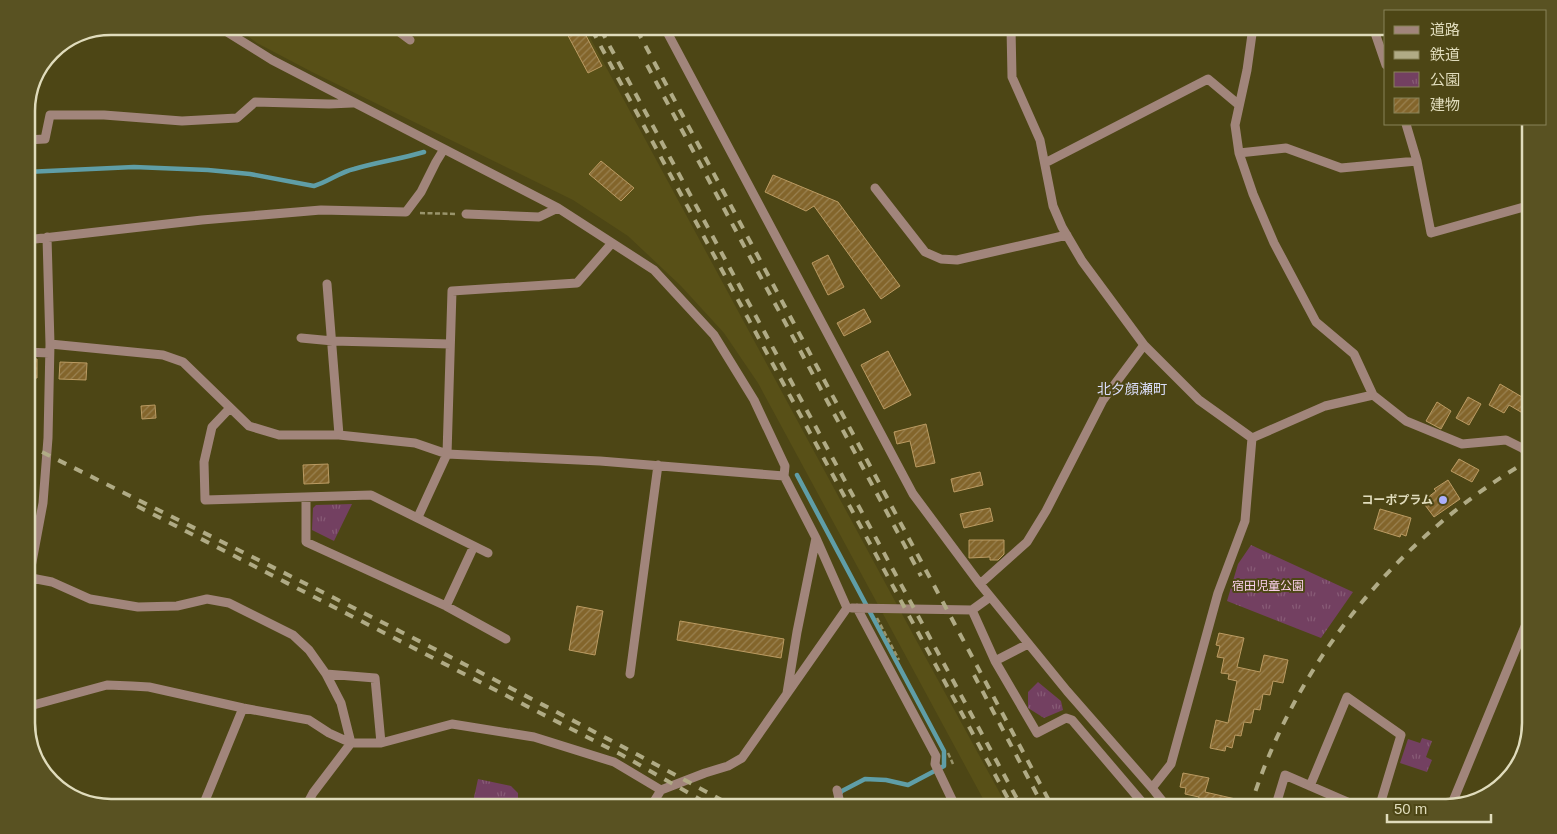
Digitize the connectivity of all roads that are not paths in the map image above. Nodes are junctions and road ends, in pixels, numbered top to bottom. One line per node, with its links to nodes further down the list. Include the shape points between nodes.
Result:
1 (232, 35): 9 (street)
2 (403, 35): 7 (street)
3 (669, 35): 47 (street, via 913,494)
4 (1011, 35): 16 (street, via 1012,77 1040,140)
5 (1252, 35): 10 (street)
6 (1376, 35): 8 (street)
7 (410, 40)
8 (1384, 59)
9 (354, 103): 12 (street, via 255,102 237,118 182,121 104,114 50,115 45,140); 13 (street)
10 (1239, 106): 14 (street, via 1235,125); 16 (street, via 1208,78)
11 (1406, 125): 15 (street)
12 (35, 140)
13 (444, 149): 18 (street); 22 (street, via 422,192 406,212 321,210)
14 (1239, 153): 15 (street, via 1286,148 1341,168); 32 (street, via 1274,243 1316,322 1354,354)
15 (1417, 161): 19 (street, via 1431,233)
16 (1045, 163): 21 (street, via 1053,206)
17 (875, 188): 21 (street, via 925,252 941,259 957,260)
18 (558, 208): 20 (street, via 539,217); 24 (street)
19 (1522, 208)
20 (466, 214)
21 (1067, 235): 29 (street, via 1082,261)
22 (47, 237): 23 (street); 30 (street)
23 (35, 239)
24 (612, 243): 28 (street, via 577,283 452,291); 39 (street, via 654,270 714,335 754,400 785,466)
25 (327, 284): 27 (street)
26 (301, 338): 27 (street)
27 (333, 341): 28 (street); 34 (street)
28 (450, 344): 37 (street)
29 (1144, 345): 35 (street, via 1199,400); 47 (street, via 1103,400 1027,542)
30 (50, 348): 31 (street); 33 (street, via 163,355 183,362); 43 (street, via 48,438 43,503)
31 (35, 350)
32 (1373, 395): 35 (street, via 1326,406); 36 (street, via 1406,421 1462,444 1506,440)
33 (230, 408): 34 (street, via 250,426 279,435); 40 (street, via 212,427 204,462 205,500)
34 (339, 435): 37 (street, via 415,443)
35 (1252, 438): 64 (street, via 1246,521 1218,593 1171,764)
36 (1522, 448)
37 (447, 454): 38 (street); 41 (street)
38 (658, 466): 39 (street); 57 (street)
39 (784, 476): 42 (street)
40 (306, 497): 41 (street, via 371,495); 49 (street, via 306,542)
41 (418, 517): 44 (street)
42 (816, 538): 50 (street); 58 (street)
43 (35, 543)
44 (474, 546): 45 (street); 49 (street)
45 (488, 553)
46 (35, 579): 56 (street, via 52,582 90,599 138,607 177,606 207,599 229,603 293,635 309,650)
47 (980, 584): 48 (street)
48 (990, 597): 51 (street); 54 (street)
49 (446, 606): 53 (street)
50 (852, 608): 51 (street); 58 (street); 72 (street, via 936,756 935,764)
51 (972, 610): 55 (street)
52 (1522, 633): 67 (street)
53 (506, 638)
54 (1028, 644): 55 (street); 64 (street)
55 (995, 661): 73 (street, via 1037,733 1066,718 1072,720)
56 (326, 674): 61 (street, via 342,703); 62 (street, via 376,678)
57 (630, 674)
58 (787, 694): 65 (street, via 742,758)
59 (35, 705): 60 (street, via 107,685 149,687)
60 (242, 708): 61 (street, via 309,720); 68 (street)
61 (351, 743): 62 (street); 69 (street)
62 (381, 743): 65 (street, via 452,724 534,737 614,762)
63 (1310, 786): 75 (street, via 1284,775); 76 (street); 77 (street, via 1347,697 1401,736)
64 (1152, 788): 74 (street)
65 (660, 790): 70 (street)
66 (837, 790): 71 (street)
67 (1454, 798)
68 (206, 799)
69 (310, 799)
70 (655, 799)
71 (841, 799)
72 (952, 799)
73 (1139, 799)
74 (1161, 799)
75 (1277, 799)
76 (1340, 799)
77 (1382, 799)

